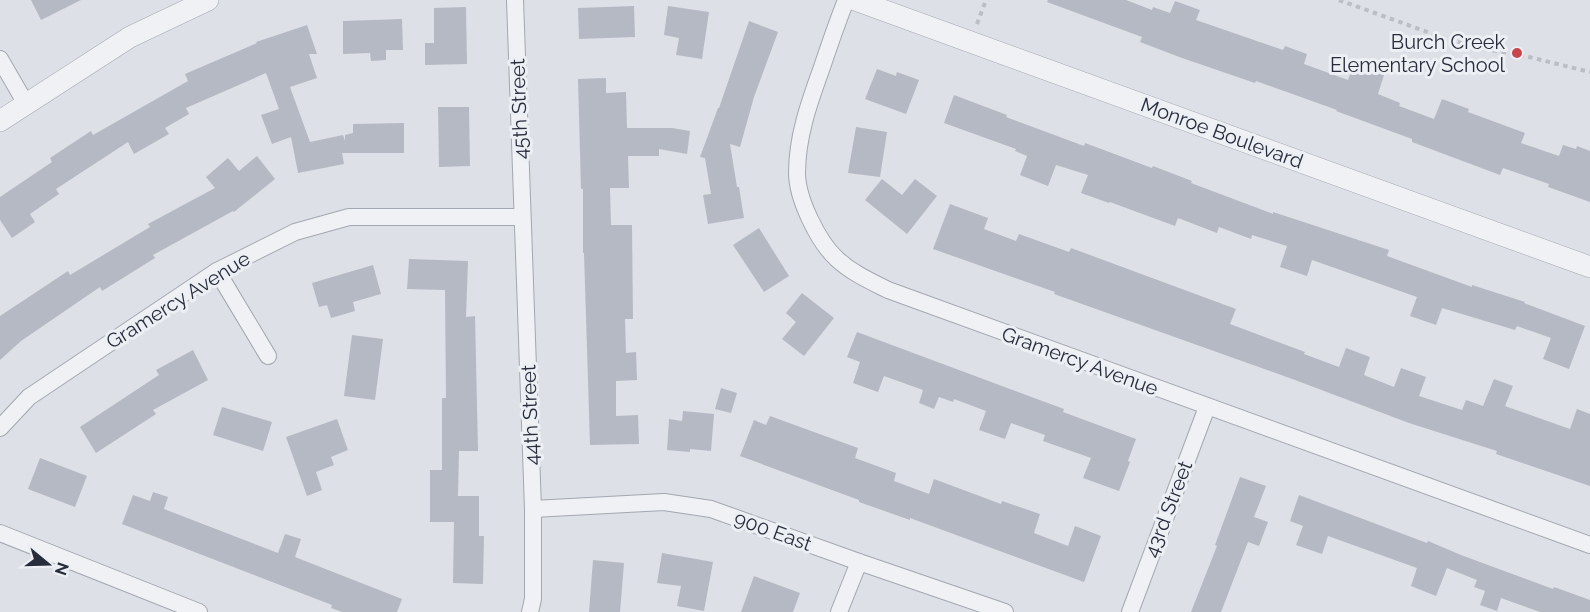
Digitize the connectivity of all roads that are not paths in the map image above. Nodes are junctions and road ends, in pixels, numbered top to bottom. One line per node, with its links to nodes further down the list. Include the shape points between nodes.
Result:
1 (208, 0): 6 (street, via 130,37)
2 (515, 0): 8 (street, 45th Street)
3 (846, 0): 12 (street, Gramercy Avenue, via 809,105 797,175 803,204 835,258 857,275 888,290)
4 (855, 0): 9 (street, Monroe Boulevard)
5 (0, 59): 6 (street)
6 (26, 104): 7 (street)
7 (0, 121)
8 (522, 217): 10 (street, Gramercy Avenue, via 349,217 295,232); 14 (street, 44th Street)
9 (1590, 267)
10 (217, 271): 11 (street); 13 (street, Gramercy Avenue, via 29,397)
11 (268, 356)
12 (1207, 407): 16 (street, Gramercy Avenue); 22 (street, 43rd Street)
13 (0, 428)
14 (533, 509): 17 (street, 900 East, via 664,502 711,508); 19 (street, 44th Street)
15 (0, 533): 18 (street)
16 (1590, 545)
17 (859, 562): 20 (street); 21 (street, 900 East)
18 (200, 612)
19 (530, 612)
20 (839, 612)
21 (1005, 612)
22 (1130, 612)

